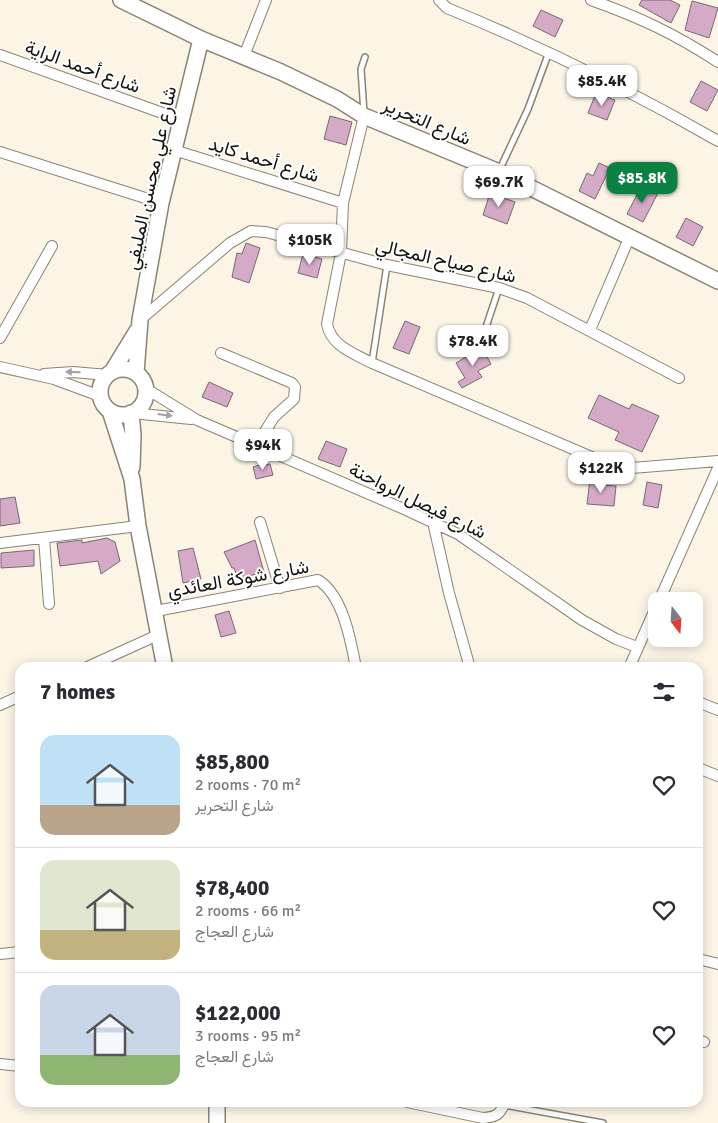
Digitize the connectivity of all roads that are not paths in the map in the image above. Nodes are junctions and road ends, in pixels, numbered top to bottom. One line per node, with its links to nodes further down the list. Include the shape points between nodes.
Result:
1 (121, 0): 5 (street, شارع التحرير)
2 (266, 0): 8 (street)
3 (439, 0): 6 (street, via 447,8)
4 (591, 0): 10 (street, via 677,35)
5 (201, 39): 8 (street, شارع التحرير); 12 (street, شارع علي محسن المليفي)
6 (549, 52): 13 (street); 16 (lane, via 528,109)
7 (0, 56): 12 (street, شارع أحمد الراية)
8 (244, 56): 11 (street, شارع التحرير, via 337,99)
9 (366, 57): 11 (lane, via 360,69)
10 (718, 62)
11 (364, 116): 16 (street, شارع التحرير); 17 (street)
12 (182, 120): 14 (street, شارع علي محسن المليفي)
13 (718, 141)
14 (174, 150): 17 (street, شارع أحمد كايد); 18 (street, شارع علي محسن المليفي)
15 (0, 152): 18 (street)
16 (499, 172): 19 (street, شارع التحرير)
17 (343, 202): 21 (street)
18 (160, 203): 25 (street, شارع علي محسن المليفي)
19 (630, 236): 23 (street, شارع التحرير); 26 (street)
20 (52, 246): 27 (street)
21 (341, 253): 22 (street, شارع صياح المجالي); 25 (street, شارع صياح المجالي, via 266,232 251,232 230,243); 30 (street, via 329,308 329,334 335,342)
22 (387, 265): 24 (street, شارع صياح المجالي); 30 (lane)
23 (718, 281)
24 (499, 288): 26 (street, شارع صياح المجالي, via 527,298); 28 (lane)
25 (140, 323): 32 (street, شارع علي محسن المليفي); 33 (street, شارع علي محسن المليفي)
26 (590, 330): 35 (street, شارع صياح المجالي)
27 (0, 338)
28 (478, 348)
29 (221, 353): 41 (street, via 295,387 294,398 274,417)
30 (372, 363): 42 (street, via 608,464 632,468)
31 (0, 367): 34 (street)
32 (110, 373): 33 (street, via 124,369); 34 (street, one-way to 34); 37 (street, via 101,385)
33 (136, 373): 36 (street)
34 (38, 374): 37 (street)
35 (679, 378)
36 (145, 388): 39 (street, via 142,405); 40 (street, شارع فيصل الرواحنة)
37 (100, 396): 38 (street)
38 (110, 411): 39 (street, via 120,415); 44 (street)
39 (132, 413): 40 (street, شارع فيصل الرواحنة, one-way to 40); 44 (street)
40 (197, 420): 41 (street, شارع فيصل الرواحنة)
41 (256, 446): 46 (street, شارع فيصل الرواحنة)
42 (718, 461)
43 (718, 468): 51 (street)
44 (132, 478): 47 (street)
45 (260, 522): 50 (street)
46 (433, 522): 56 (street, شارع فيصل الرواحنة, via 485,552 590,625); 60 (street)
47 (138, 526): 48 (street); 53 (street)
48 (44, 538): 49 (street); 52 (street)
49 (0, 543)
50 (280, 588): 53 (street, شارع شوكة العائدي); 59 (street, شارع شوكة العائدي, via 318,580 327,586 339,604)
51 (663, 592)
52 (49, 604)
53 (156, 611): 55 (street)
54 (648, 624): 56 (street)
55 (160, 634): 57 (street); 58 (street)
56 (637, 647): 61 (street)
57 (98, 662)
58 (164, 662)
59 (354, 662)
60 (468, 662)
61 (631, 662)
62 (15, 698): 64 (street)
63 (703, 704): 65 (street)
64 (0, 705)
65 (718, 710)
66 (703, 770): 67 (street)
67 (718, 776)
68 (15, 952): 69 (street)
69 (0, 954)
70 (703, 960): 71 (street)
71 (718, 964)
72 (0, 1064): 73 (street)
73 (15, 1066)
74 (217, 1107): 78 (street)
75 (431, 1107): 76 (street, via 483,1118 494,1117)
76 (503, 1107)
77 (520, 1107): 79 (lane)
78 (217, 1123)
79 (603, 1123)

